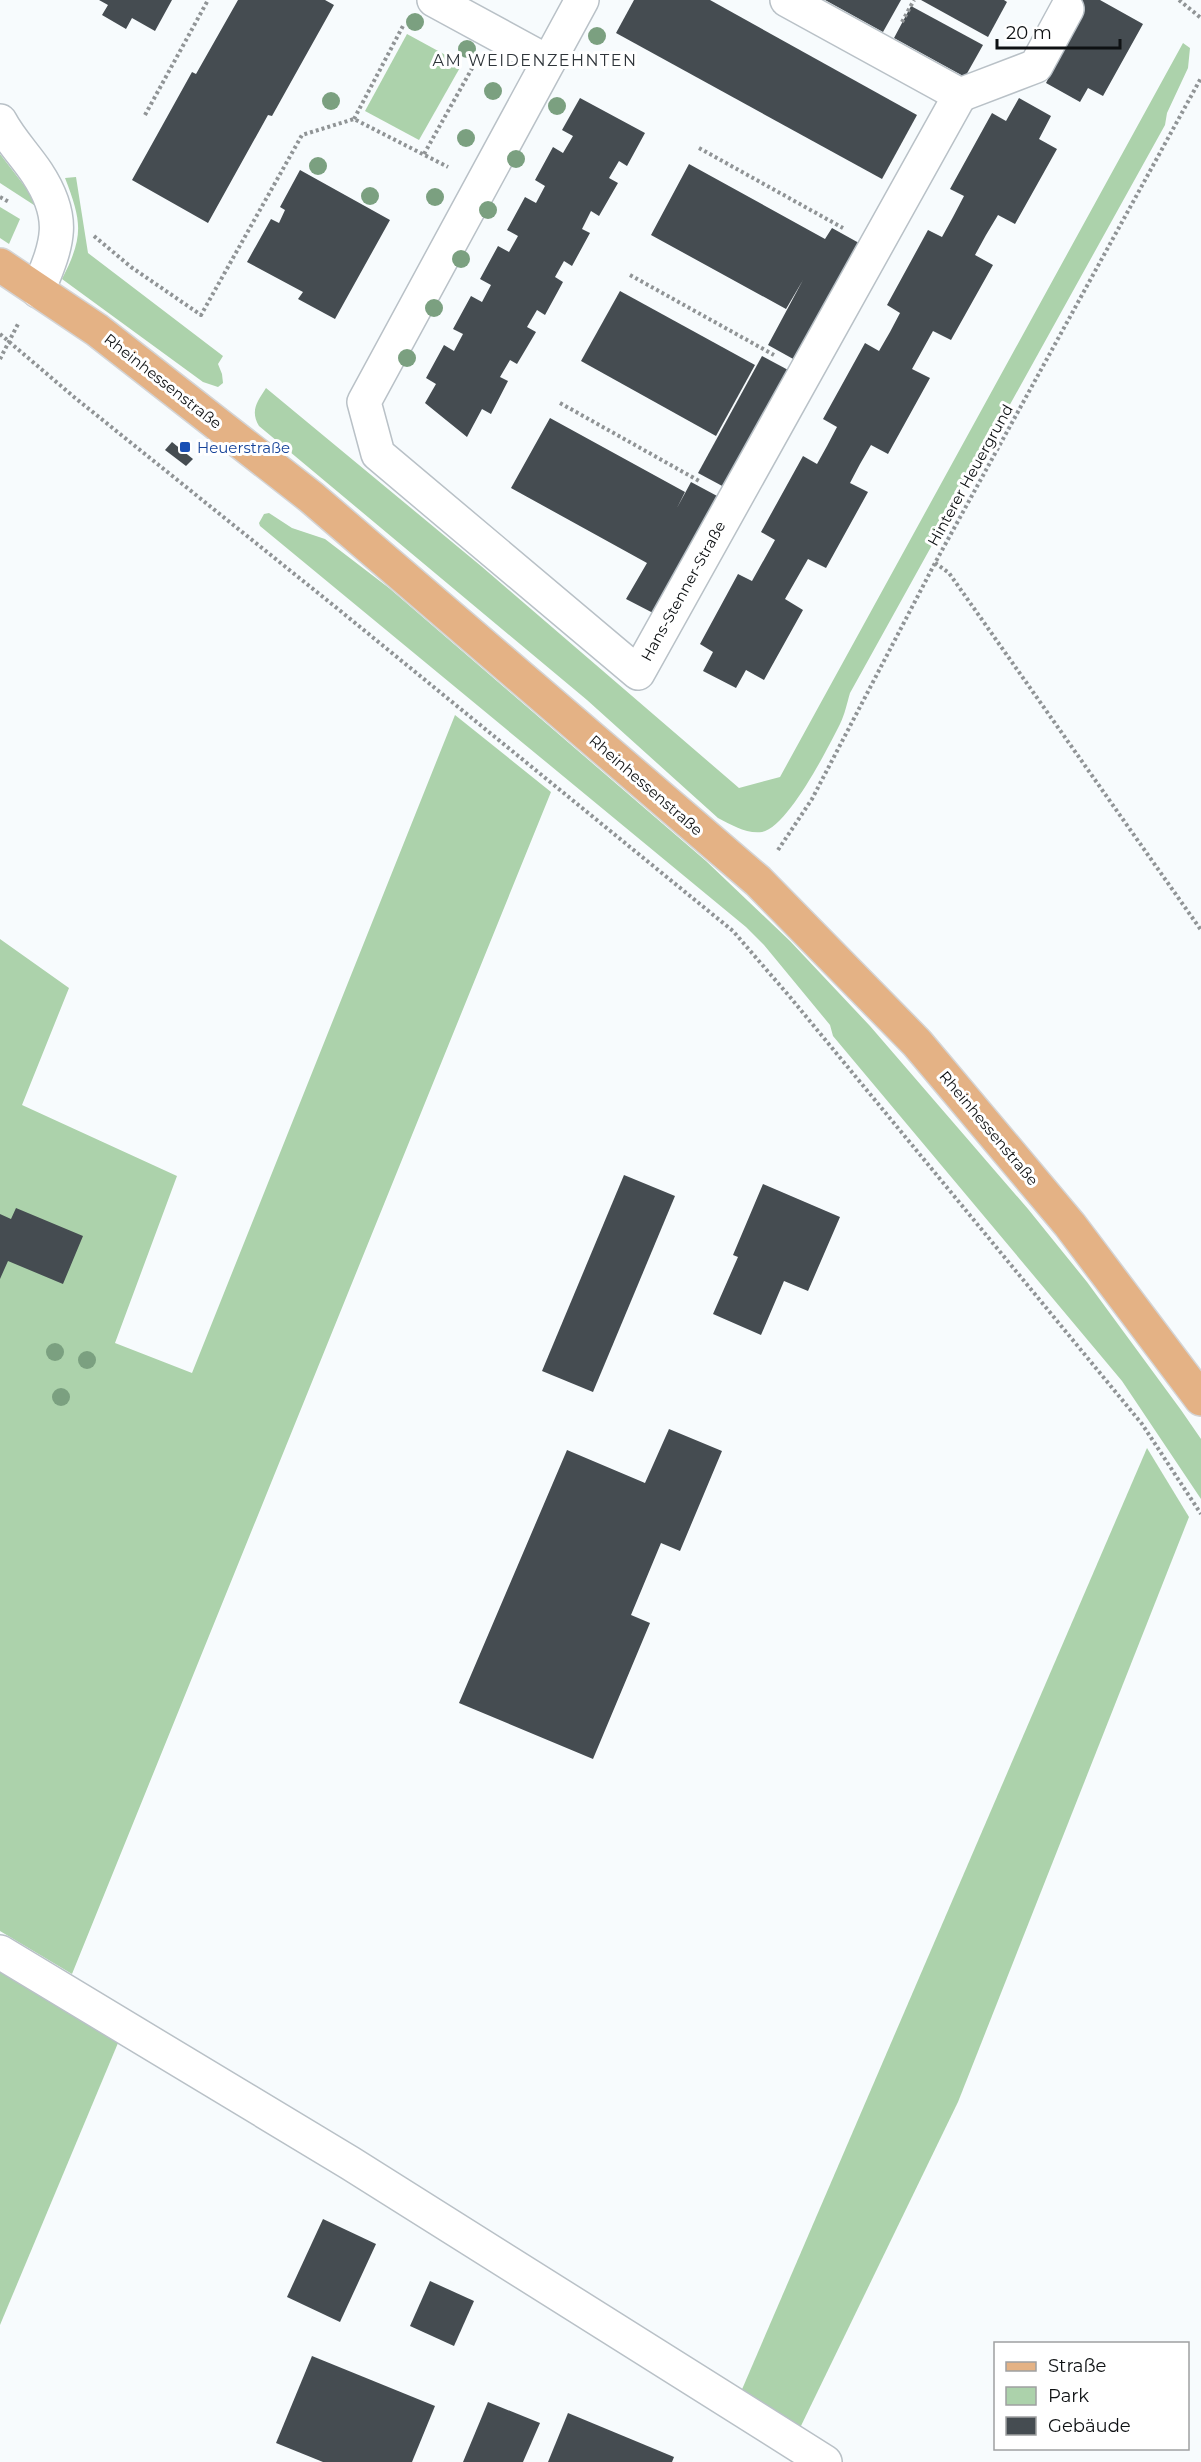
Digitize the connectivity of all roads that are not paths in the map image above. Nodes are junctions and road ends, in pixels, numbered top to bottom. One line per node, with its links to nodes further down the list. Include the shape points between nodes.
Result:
1 (434, 0): 5 (street)
2 (582, 0): 5 (street, Hans-Stenner-Straße)
3 (786, 0): 6 (street)
4 (1067, 9): 6 (street, via 1036,66)
5 (548, 62): 6 (street, Hans-Stenner-Straße, via 364,402 378,454 638,673)
6 (960, 95)
7 (0, 121): 9 (street, via 38,174 53,206 58,231)
8 (0, 265): 9 (main road, Rheinhessenstraße)
9 (38, 291): 10 (main road, Rheinhessenstraße, via 97,330 311,497 758,881 917,1043 1070,1225)
10 (1201, 1400)
11 (0, 1952): 12 (street, via 350,2163)
12 (825, 2462)

